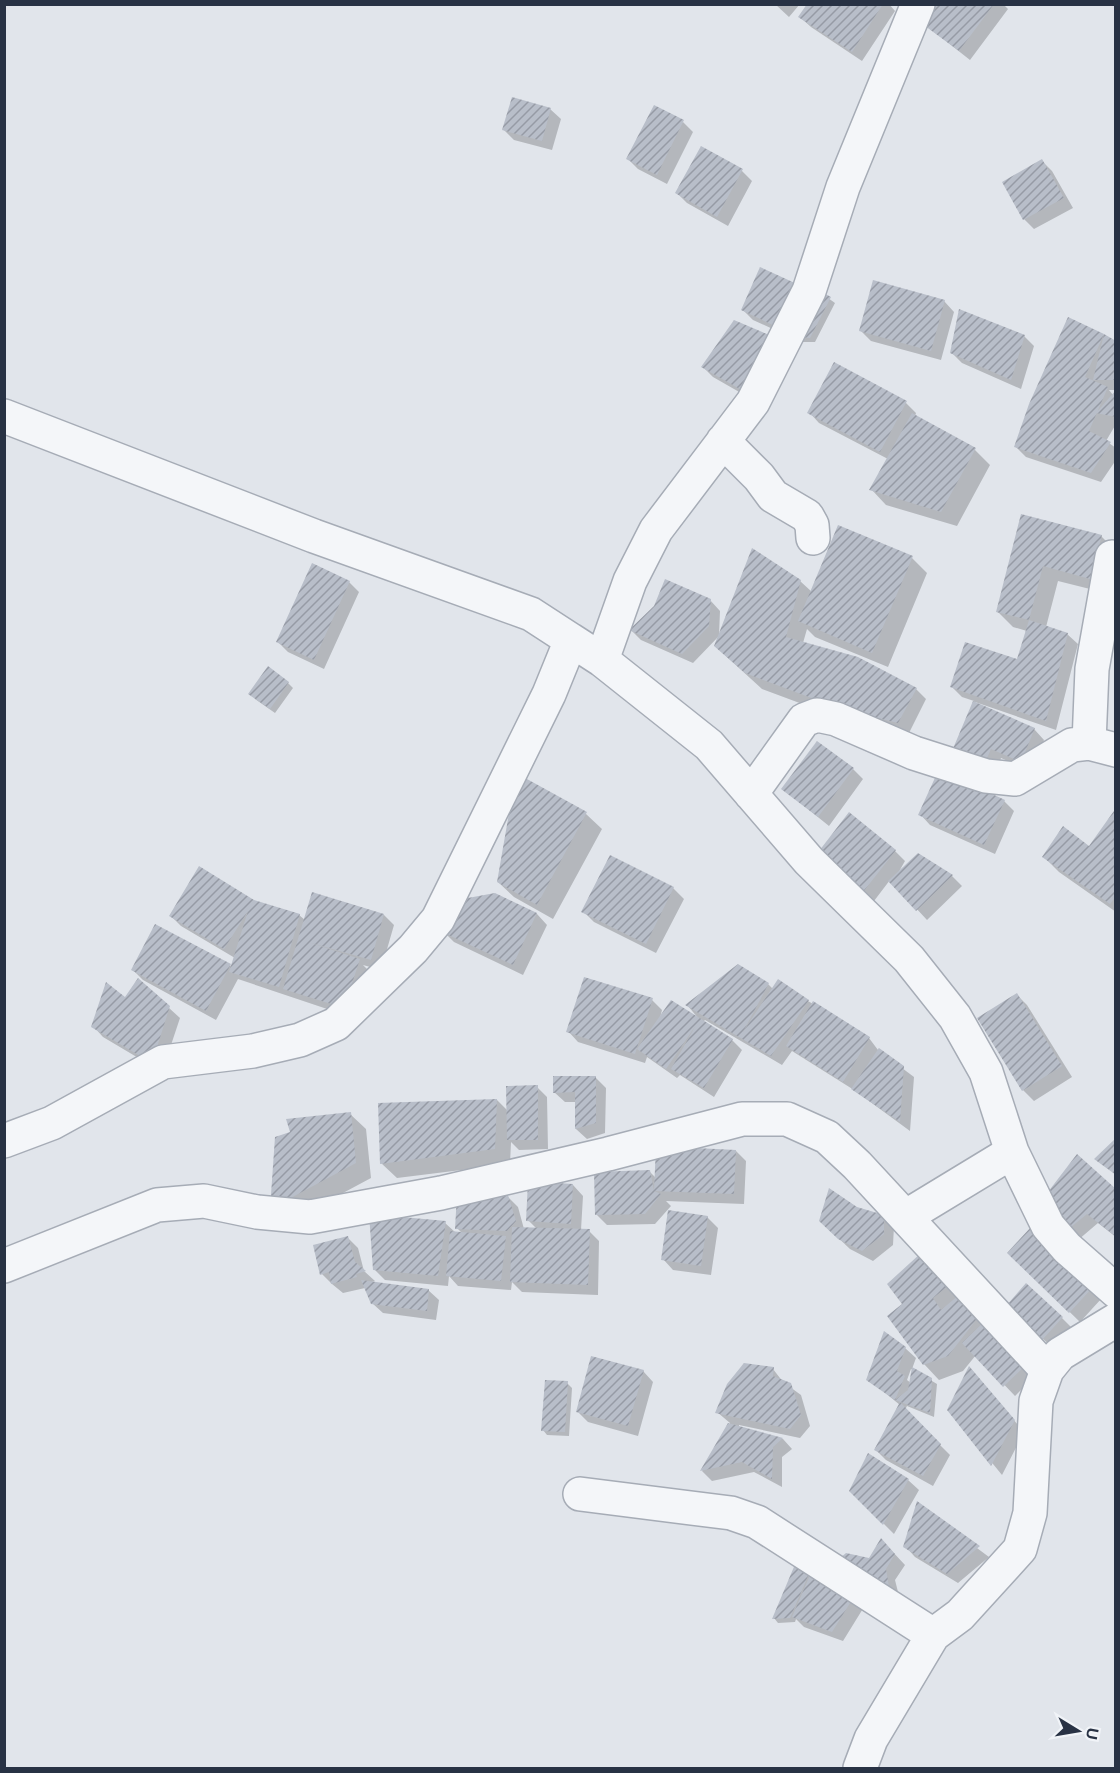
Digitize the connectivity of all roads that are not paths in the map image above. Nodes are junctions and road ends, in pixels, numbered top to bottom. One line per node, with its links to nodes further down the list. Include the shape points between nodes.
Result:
1 (918, 4): 3 (street, via 843,187 809,291 753,402)
2 (4, 416): 6 (street, via 314,536 531,614)
3 (723, 441): 4 (street, via 772,496 807,516); 7 (street, via 656,530 630,581)
4 (813, 538)
5 (1112, 557): 8 (street, via 1092,669)
6 (571, 640): 7 (street); 10 (street, via 549,694 438,919 413,950 336,1024 300,1040 254,1051 163,1062 52,1123)
7 (602, 660): 9 (street, via 709,745)
8 (1102, 747): 9 (street, via 1072,745 1015,779 986,776 914,753 836,718 817,715 804,720)
9 (751, 794): 11 (street, via 809,861 909,959 955,1017 986,1071)
10 (4, 1141)
11 (1012, 1152): 12 (street); 14 (street, via 1048,1226)
12 (905, 1217): 13 (street, via 827,1137 787,1119 742,1119 441,1193 310,1217 204,1201 157,1205); 16 (street)
13 (4, 1266)
14 (1116, 1291)
15 (1116, 1320): 16 (street, via 1060,1354)
16 (1047, 1370): 18 (street, via 1036,1401 1030,1513 1020,1549 960,1615)
17 (580, 1494): 18 (street, via 731,1513 758,1522)
18 (933, 1635): 19 (street)
19 (866, 1754)

